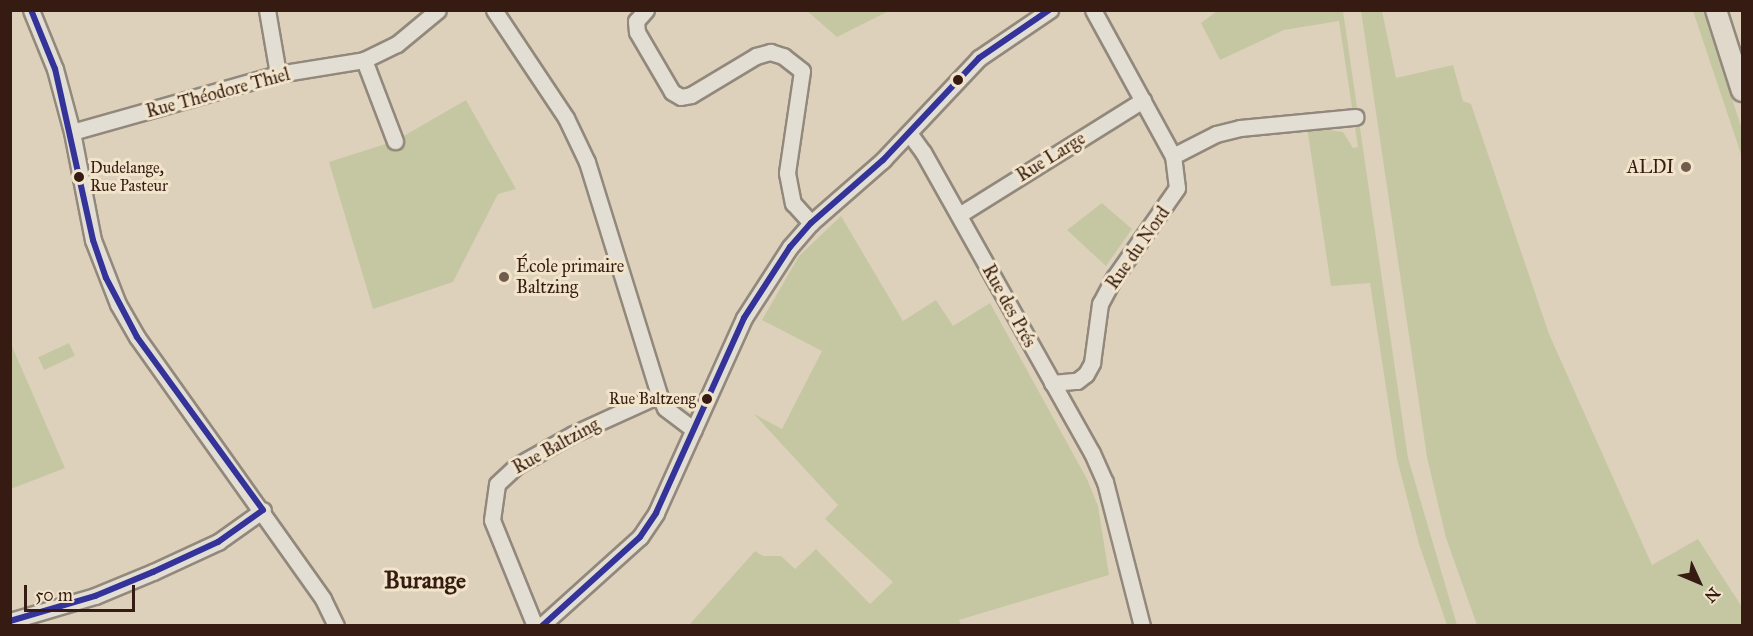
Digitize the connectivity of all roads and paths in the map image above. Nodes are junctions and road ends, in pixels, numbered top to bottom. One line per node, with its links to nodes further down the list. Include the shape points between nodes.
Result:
1 (31, 10): 15 (street, via 55,69)
2 (267, 10): 11 (street)
3 (438, 10): 10 (street, Rue Théodore Thiel, via 397,44)
4 (494, 10): 22 (street, via 566,118 587,162)
5 (646, 10): 20 (street, via 636,21 637,32 672,92 681,97 770,52 783,56 802,71 787,173 793,203)
6 (1050, 10): 16 (street, via 979,58)
7 (1093, 10): 13 (street, Rue du Nord)
8 (1716, 10): 9 (main road)
9 (1737, 58): 12 (main road)
10 (364, 60): 11 (street, Rue Théodore Thiel); 17 (street)
11 (278, 74): 15 (street, Rue Théodore Thiel)
12 (1743, 92)
13 (1143, 100): 18 (street, Rue du Nord); 19 (street, Rue Large)
14 (1355, 117): 18 (street, via 1240,128 1216,134)
15 (72, 132): 24 (street, via 93,240 118,304 164,376)
16 (909, 133): 19 (street, Rue des Prés); 20 (street, via 860,183)
17 (395, 141)
18 (1173, 156): 21 (street, Rue du Nord, via 1177,188 1100,304 1092,363 1077,381)
19 (958, 215): 21 (street, Rue des Prés)
20 (811, 223): 23 (street, via 765,282)
21 (1052, 383): 29 (street, Rue des Prés, via 1105,482)
22 (659, 395): 23 (street, via 674,417); 27 (street, Rue Baltzing, via 563,439 516,466 497,484 492,520)
23 (694, 430): 28 (street, via 656,513 640,537)
24 (263, 510): 25 (street, via 218,542 153,572 95,596); 26 (street, via 323,599)
25 (10, 621)
26 (336, 626)
27 (535, 626)
28 (541, 626)
29 (1142, 626)

